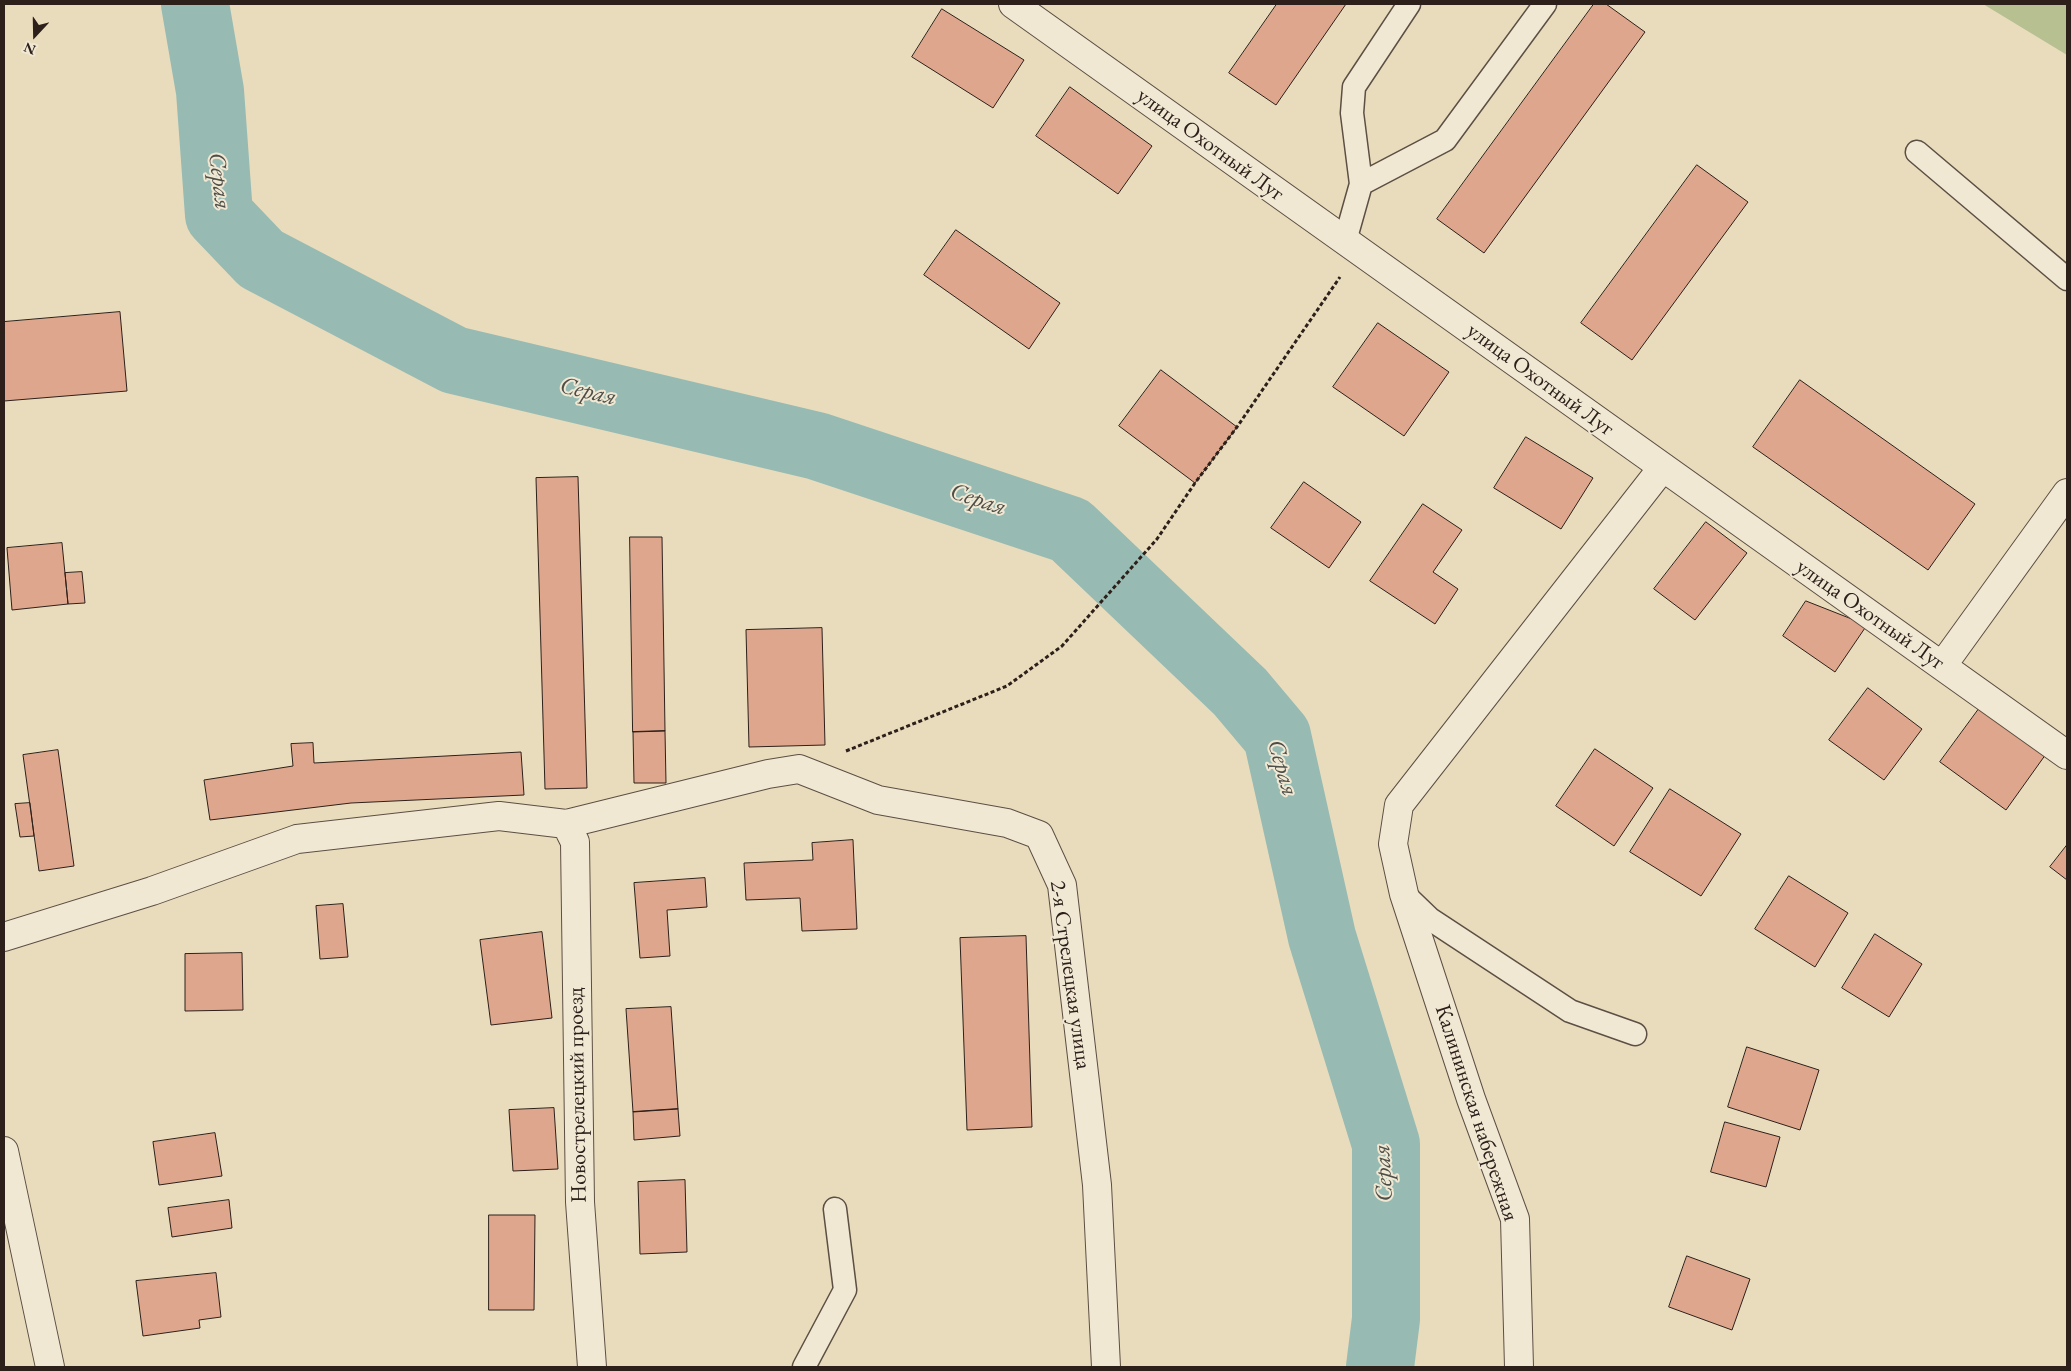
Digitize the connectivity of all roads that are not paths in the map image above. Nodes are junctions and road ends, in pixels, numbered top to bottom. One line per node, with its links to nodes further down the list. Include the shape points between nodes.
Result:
1 (1013, 4): 6 (street, улица Охотный Луг)
2 (1409, 4): 5 (lane, via 1354,87 1352,113)
3 (1545, 4): 5 (lane, via 1445,140)
4 (1917, 152): 7 (lane)
5 (1361, 184): 6 (lane)
6 (1352, 246): 8 (street, улица Охотный Луг)
7 (2067, 279)
8 (1663, 468): 10 (street, улица Охотный Луг); 13 (street, Калининская набережная, via 1399,805 1393,844)
9 (2067, 493): 10 (street)
10 (1942, 666): 11 (street, улица Охотный Луг)
11 (2067, 756)
12 (566, 824): 14 (street, via 499,816 297,838 152,891); 19 (street, Новострелецкий проезд, via 574,842 580,1202); 21 (street, 2-я Стрелецкая улица, via 799,769 878,800 1008,823 1039,835 1062,885 1097,1186)
13 (1404, 894): 15 (lane, via 1430,919 1570,1011); 22 (street, Калининская набережная, via 1515,1219)
14 (4, 937)
15 (1634, 1034)
16 (4, 1151): 18 (street)
17 (835, 1210): 20 (lane, via 845,1290)
18 (50, 1367)
19 (592, 1367)
20 (804, 1367)
21 (1106, 1367)
22 (1519, 1367)

